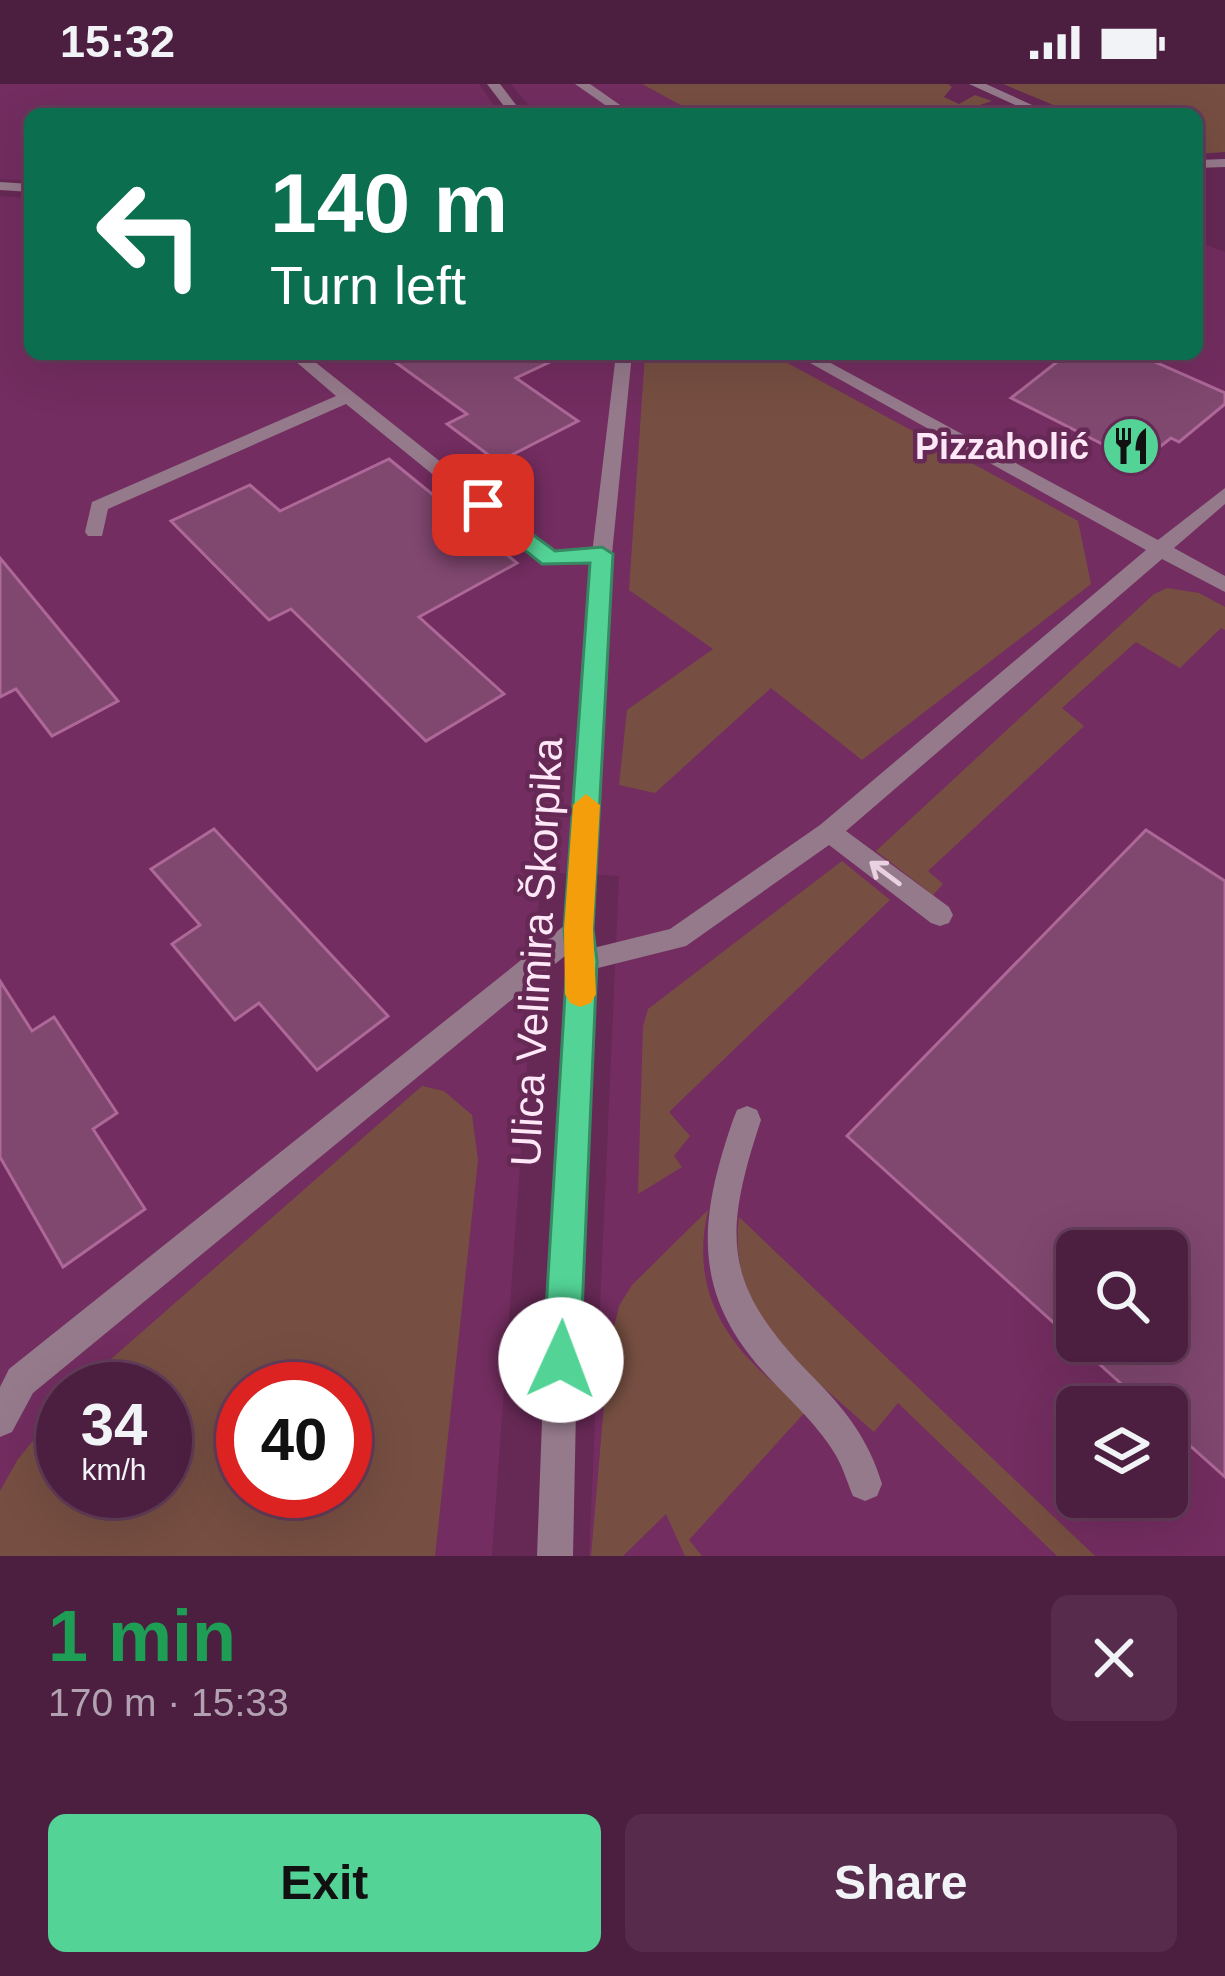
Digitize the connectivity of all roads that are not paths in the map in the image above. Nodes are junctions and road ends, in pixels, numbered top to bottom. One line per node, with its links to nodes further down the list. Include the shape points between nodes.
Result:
1 (493, 84): 4 (street)
2 (581, 84): 5 (street)
3 (975, 84): 6 (street)
4 (512, 108)
5 (618, 108)
6 (1032, 108)
7 (302, 360): 10 (street)
8 (623, 360): 14 (street, Ulica Velimira Škorpika)
9 (813, 360): 13 (street)
10 (348, 397): 12 (street, via 99,506); 14 (street, via 550,559)
11 (1225, 494): 13 (street)
12 (95, 532)
13 (1160, 551): 15 (street); 16 (street)
14 (602, 554): 18 (street, Ulica Velimira Škorpika)
15 (1225, 586)
16 (829, 832): 17 (street, one-way to 16); 18 (street, via 677,938)
17 (940, 915)
18 (580, 945): 20 (street, via 21,1381); 22 (street, Ulica Velimira Škorpika)
19 (747, 1120): 21 (street, via 721,1210 720,1261 731,1303 857,1454)
20 (0, 1420)
21 (865, 1484)
22 (555, 1556)

